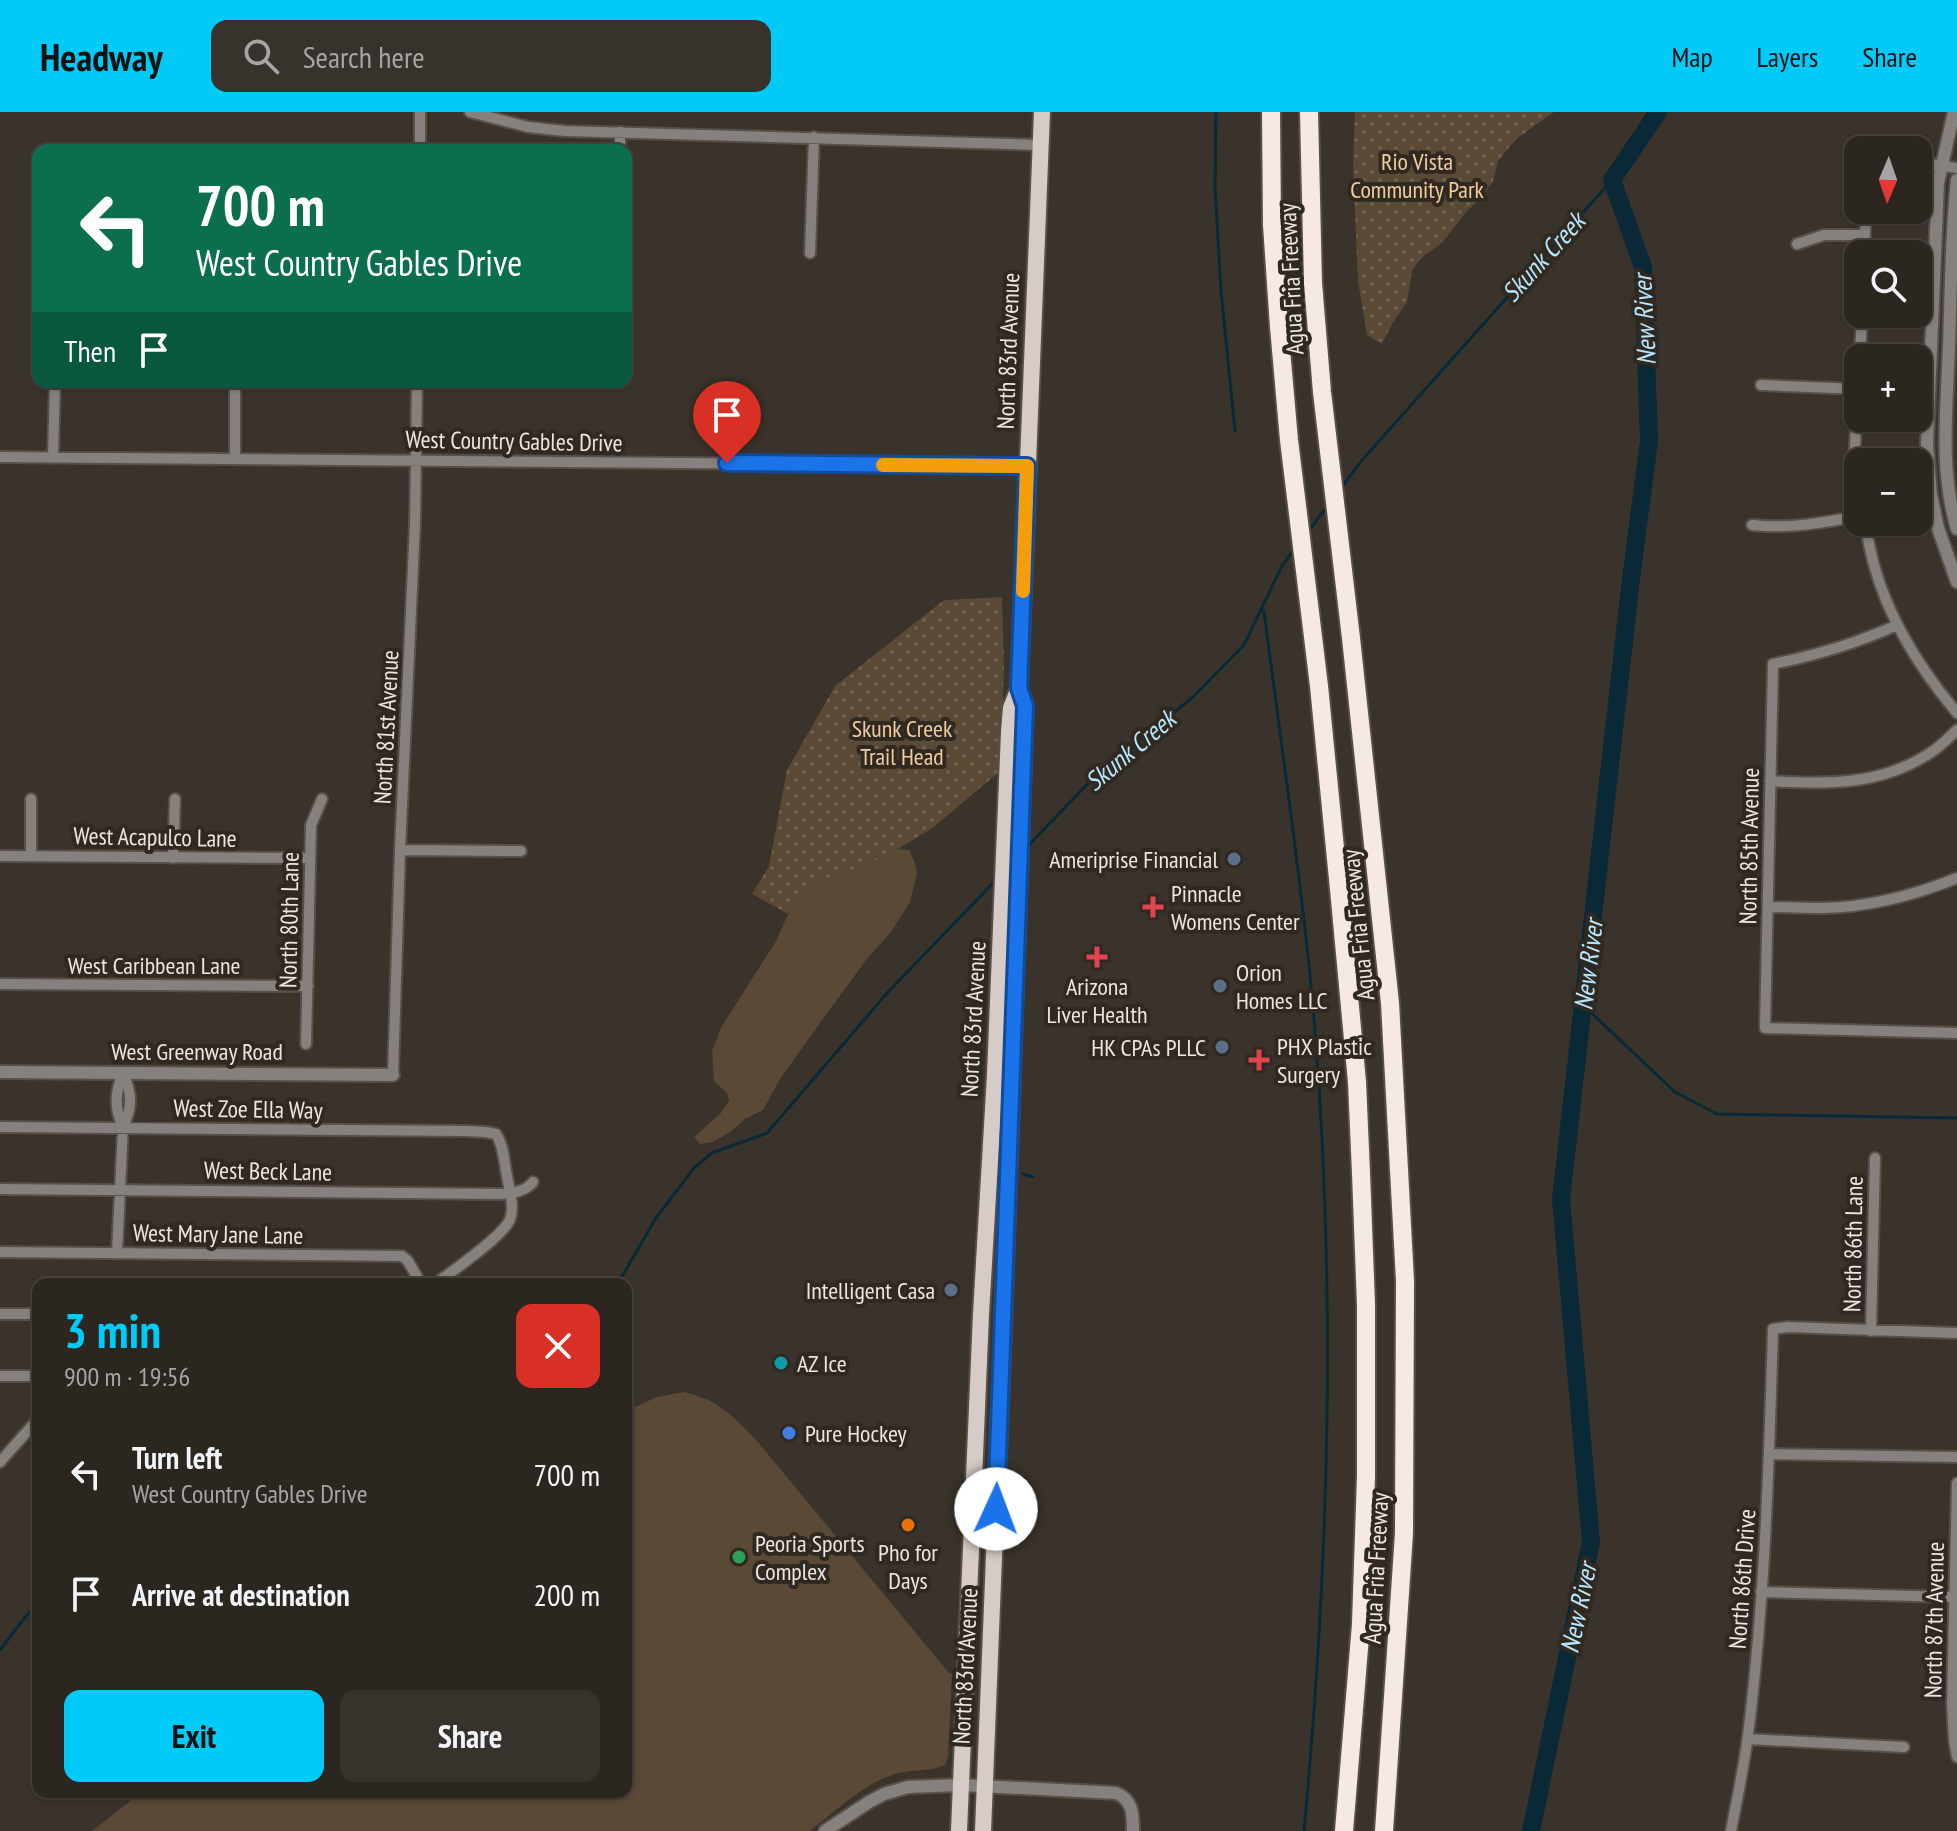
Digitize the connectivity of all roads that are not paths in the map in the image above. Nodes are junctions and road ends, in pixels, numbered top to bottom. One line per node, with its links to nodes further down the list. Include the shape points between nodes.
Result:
1 (420, 112): 9 (street)
2 (470, 112): 7 (street, via 528,127)
3 (1042, 112): 11 (main road, North 83rd Avenue)
4 (1271, 112): 97 (highway, Agua Fria Freeway, via 1272,225 1289,440 1357,1082 1366,1305 1366,1490 1361,1624)
5 (1309, 112): 98 (highway, Agua Fria Freeway, via 1313,283 1390,1003 1405,1281 1404,1533)
6 (1954, 112): 13 (street)
7 (620, 132): 8 (street); 10 (street)
8 (814, 137): 11 (street); 20 (street)
9 (420, 144)
10 (620, 144)
11 (1041, 145): 34 (main road, North 83rd Avenue)
12 (1932, 164): 13 (street)
13 (1942, 166): 14 (street); 21 (street)
14 (1957, 168)
15 (1957, 180): 23 (street)
16 (1865, 224): 17 (street)
17 (1865, 235): 18 (street); 19 (street, via 1824,235)
18 (1865, 240)
19 (1797, 244)
20 (810, 253)
21 (1931, 344)
22 (1932, 355): 23 (street)
23 (1954, 356): 37 (street, via 1945,444 1947,492)
24 (1761, 385): 28 (street)
25 (55, 388): 31 (street)
26 (235, 388): 32 (street)
27 (417, 388): 33 (street, North 81st Avenue)
28 (1844, 390)
29 (1927, 432): 39 (street, via 1931,495)
30 (0, 457): 31 (street, West Country Gables Drive)
31 (53, 457): 32 (street, West Country Gables Drive)
32 (235, 459): 33 (street, West Country Gables Drive)
33 (416, 460): 34 (street, West Country Gables Drive); 48 (street, North 81st Avenue)
34 (1027, 466): 41 (main road, North 83rd Avenue)
35 (1844, 518): 36 (street, via 1774,528)
36 (1752, 525)
37 (1957, 529)
38 (1867, 536): 40 (street)
39 (1957, 582)
40 (1897, 625): 42 (street); 44 (street, North 85th Avenue, via 1859,642 1773,664)
41 (1019, 688): 91 (main road, North 83rd Avenue, via 1009,732); 92 (main road, North 83rd Avenue, via 1025,706)
42 (1957, 713)
43 (1957, 730): 44 (street, via 1933,751 1881,776 1831,784)
44 (1770, 781): 55 (street, North 85th Avenue)
45 (31, 799): 51 (street)
46 (175, 799): 52 (street)
47 (322, 799): 53 (street, North 80th Lane, via 311,825)
48 (400, 850): 49 (street); 62 (street, North 81st Avenue)
49 (521, 851)
50 (0, 856): 51 (street, West Acapulco Lane)
51 (31, 856): 52 (street, West Acapulco Lane)
52 (173, 858): 53 (street, West Acapulco Lane)
53 (309, 858): 57 (street, North 80th Lane)
54 (1957, 878): 55 (street, via 1866,903)
55 (1768, 907): 58 (street, North 85th Avenue, via 1765,1028)
56 (0, 984): 57 (street, West Caribbean Lane)
57 (308, 986): 59 (street, North 80th Lane)
58 (1957, 1033)
59 (306, 1044)
60 (0, 1072): 61 (street, West Greenway Road)
61 (123, 1073): 62 (street, West Greenway Road); 64 (street, via 117,1087)
62 (393, 1075)
63 (0, 1127): 64 (street, West Zoe Ella Way)
64 (123, 1127): 68 (street); 69 (street, West Zoe Ella Way, via 485,1132 496,1134 501,1144)
65 (1875, 1158): 76 (street, North 86th Lane)
66 (533, 1182): 69 (street, West Beck Lane)
67 (0, 1189): 68 (street, West Beck Lane)
68 (119, 1189): 69 (street, West Beck Lane); 71 (street)
69 (510, 1193): 73 (street, via 507,1225)
70 (0, 1252): 71 (street, West Mary Jane Lane)
71 (117, 1253): 72 (street, West Mary Jane Lane, via 402,1256)
72 (418, 1278)
73 (443, 1278)
74 (0, 1314): 75 (street)
75 (32, 1314)
76 (1871, 1331): 77 (street); 81 (street, North 86th Drive, via 1773,1329)
77 (1957, 1333)
78 (0, 1376): 79 (street)
79 (32, 1376)
80 (32, 1425): 82 (street)
81 (1770, 1454): 83 (street); 86 (street, North 86th Drive)
82 (2, 1455)
83 (1957, 1457)
84 (1957, 1483): 85 (street, North 87th Avenue)
85 (1956, 1547): 87 (street, North 87th Avenue)
86 (1761, 1592): 87 (street); 88 (street, North 86th Drive)
87 (1954, 1597): 90 (street, North 87th Avenue, via 1952,1704)
88 (1748, 1739): 89 (street); 99 (street, North 86th Drive)
89 (1904, 1747)
90 (1957, 1757)
91 (961, 1785): 92 (street); 93 (street, via 908,1787 884,1794); 94 (main road, North 83rd Avenue)
92 (985, 1786): 95 (main road, North 83rd Avenue); 96 (street, via 1116,1793 1133,1814)
93 (825, 1831)
94 (959, 1831)
95 (983, 1831)
96 (1133, 1831)
97 (1341, 1831)
98 (1384, 1831)
99 (1731, 1831)

